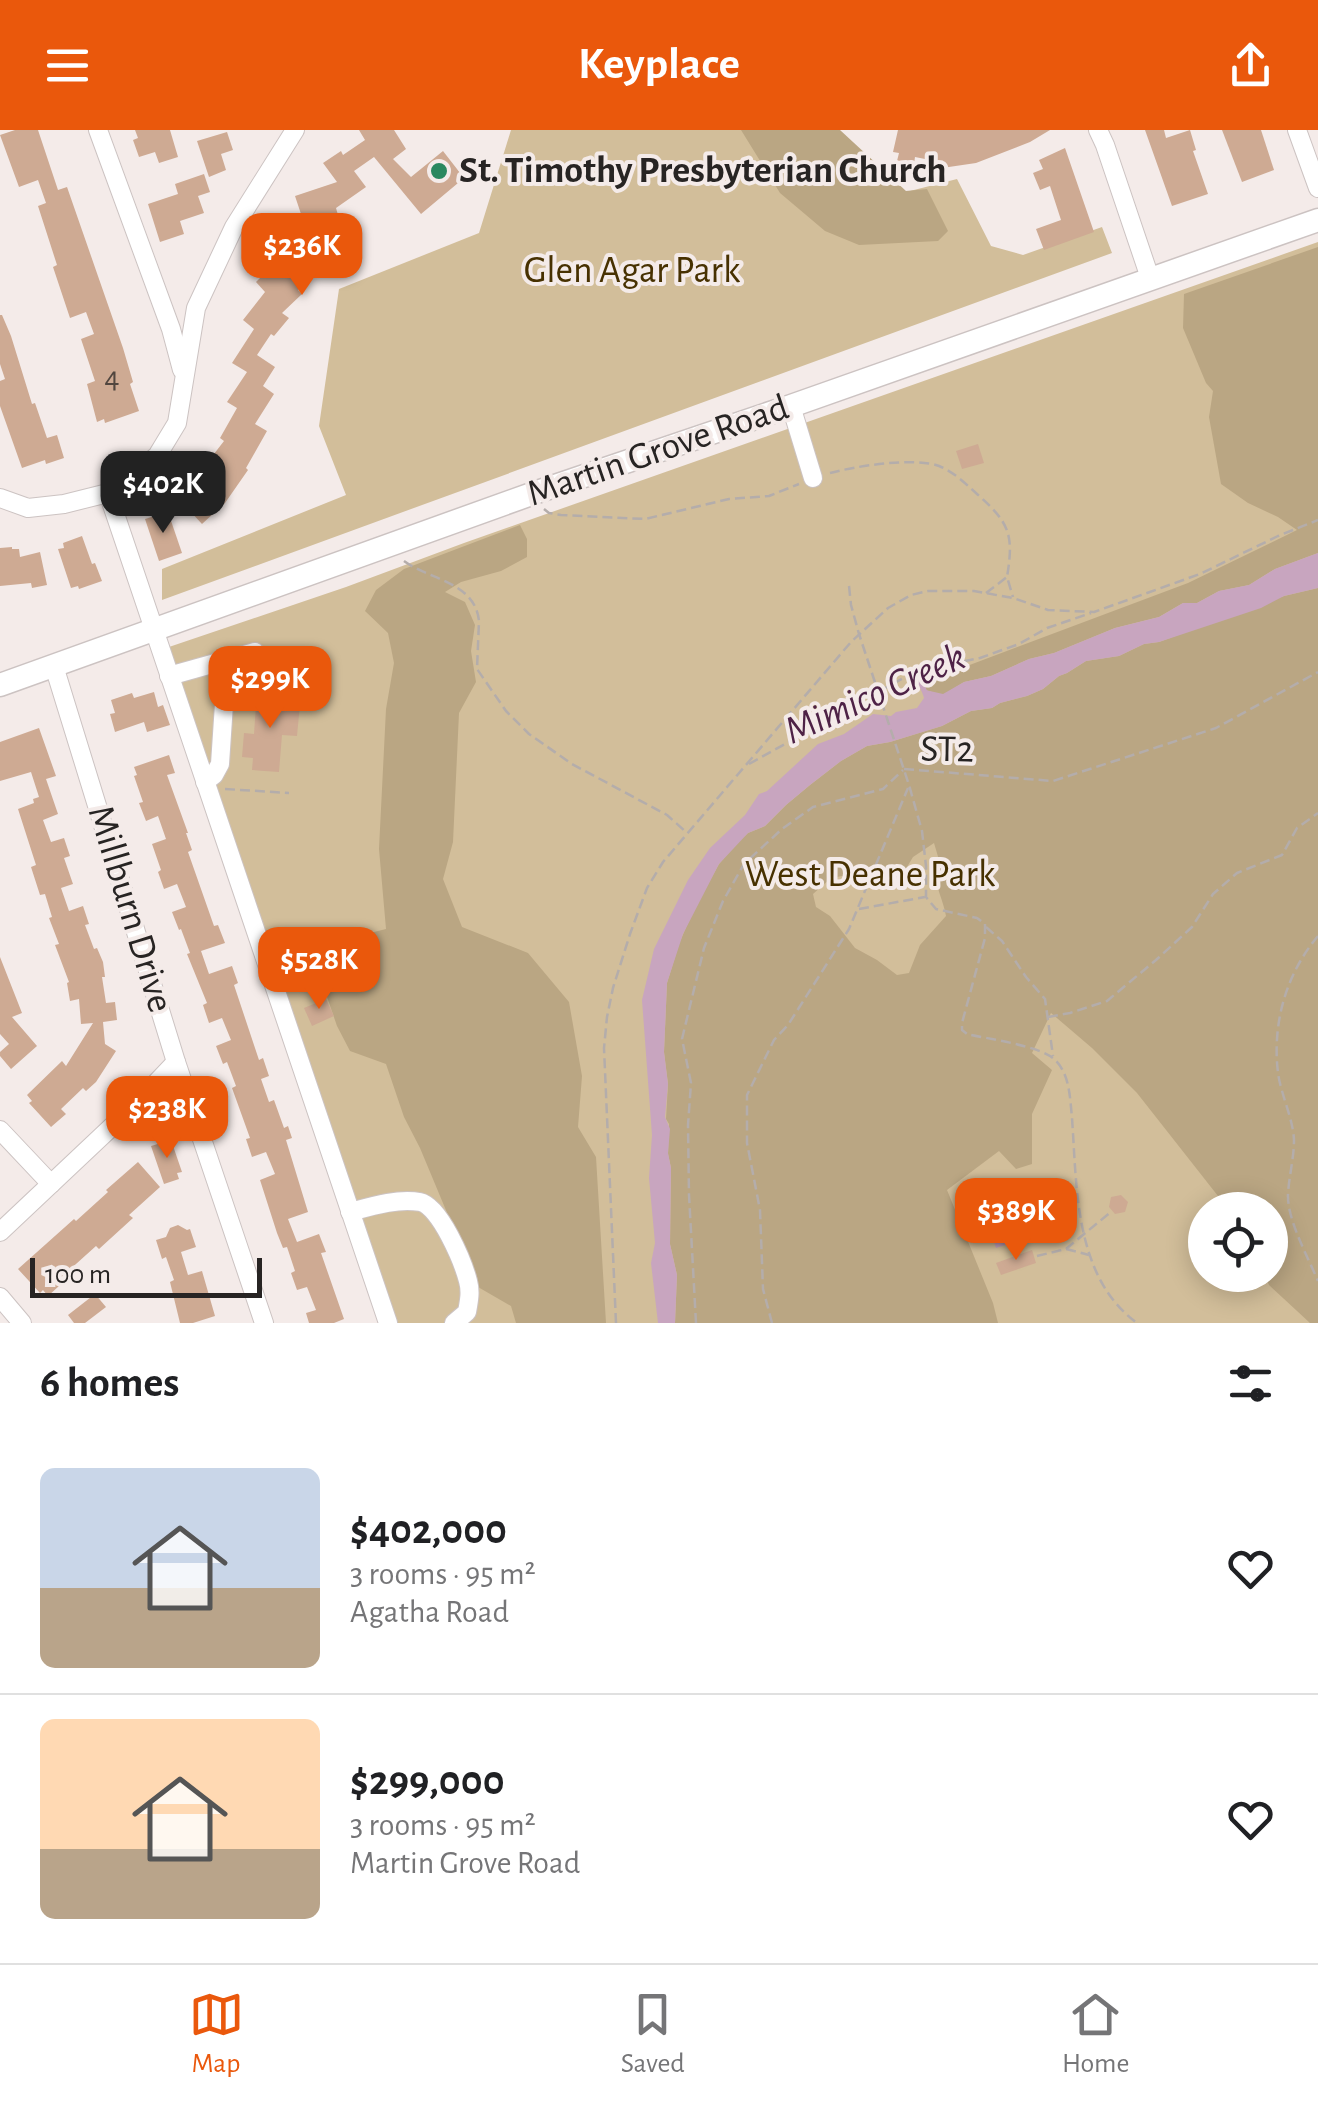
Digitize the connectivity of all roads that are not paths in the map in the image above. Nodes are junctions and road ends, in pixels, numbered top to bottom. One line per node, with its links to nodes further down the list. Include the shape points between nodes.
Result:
1 (98, 130): 8 (street)
2 (295, 130): 8 (street, via 234,227 196,308)
3 (1098, 130): 7 (street)
4 (1296, 130): 5 (street)
5 (1318, 188)
6 (1318, 220): 7 (main road, Martin Grove Road)
7 (1150, 278): 9 (main road, Martin Grove Road)
8 (184, 380): 11 (street, via 177,424 157,456)
9 (792, 406): 10 (street); 13 (main road, Martin Grove Road)
10 (813, 478)
11 (108, 492): 12 (street, via 28,508); 13 (street)
12 (0, 498)
13 (153, 630): 16 (main road, Martin Grove Road); 17 (street)
14 (255, 652): 15 (street)
15 (227, 659): 17 (street); 19 (street, via 220,764)
16 (54, 666): 18 (main road, Martin Grove Road); 20 (street, Millburn Drive)
17 (169, 676): 19 (street)
18 (0, 685)
19 (206, 785): 23 (street)
20 (176, 1062): 22 (street); 27 (street, Millburn Drive)
21 (0, 1130): 22 (street)
22 (52, 1184): 24 (street)
23 (350, 1212): 28 (street); 29 (street, via 402,1202 434,1210 468,1282 467,1312)
24 (0, 1232)
25 (0, 1297): 26 (street)
26 (22, 1323)
27 (264, 1323)
28 (388, 1323)
29 (454, 1323)

